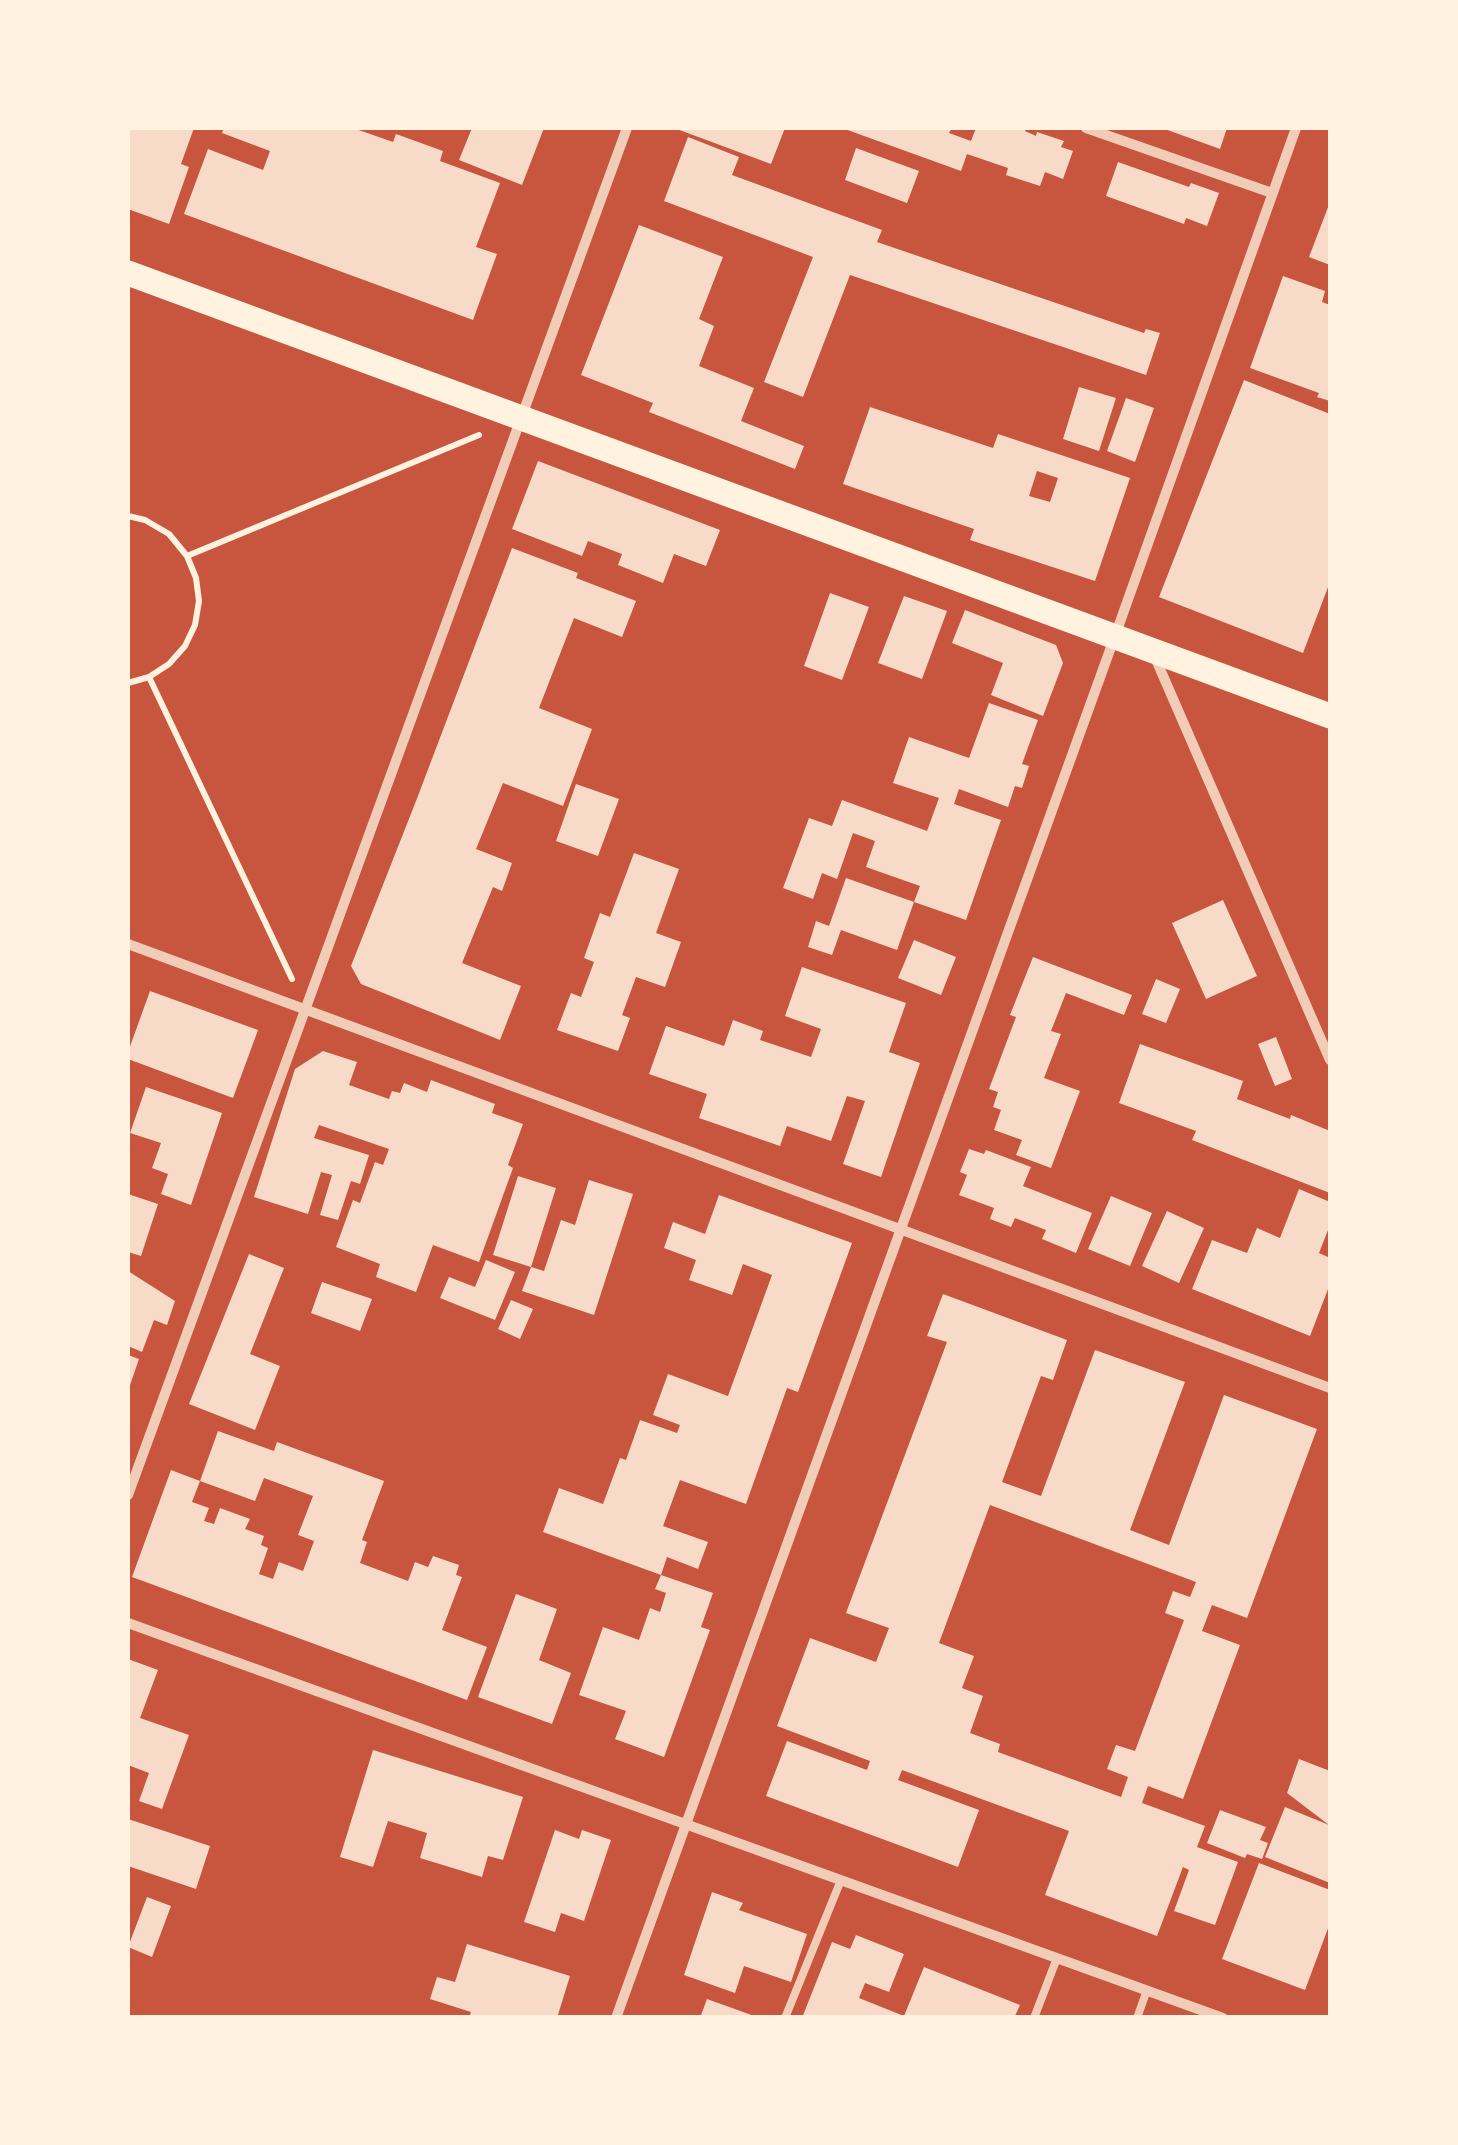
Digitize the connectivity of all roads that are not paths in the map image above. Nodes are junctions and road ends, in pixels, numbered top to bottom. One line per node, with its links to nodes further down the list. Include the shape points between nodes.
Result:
1 (627, 128): 6 (street)
2 (1086, 128): 4 (street)
3 (1296, 128): 4 (street)
4 (1272, 193): 7 (street)
5 (128, 274): 6 (main road)
6 (522, 418): 7 (main road); 11 (street)
7 (1115, 636): 8 (main road); 13 (street)
8 (1152, 649): 9 (main road); 12 (street)
9 (1330, 716)
10 (128, 944): 11 (street)
11 (306, 1008): 13 (street); 15 (street)
12 (1330, 1060)
13 (901, 1229): 14 (street); 17 (street)
14 (1330, 1388)
15 (128, 1495)
16 (128, 1623): 17 (street)
17 (686, 1824): 18 (street); 21 (street)
18 (841, 1880): 19 (street); 22 (lane)
19 (1057, 1958): 20 (street); 23 (lane)
20 (1147, 1990): 24 (lane); 25 (street)
21 (616, 2018)
22 (786, 2018)
23 (1034, 2018)
24 (1137, 2018)
25 (1223, 2018)

